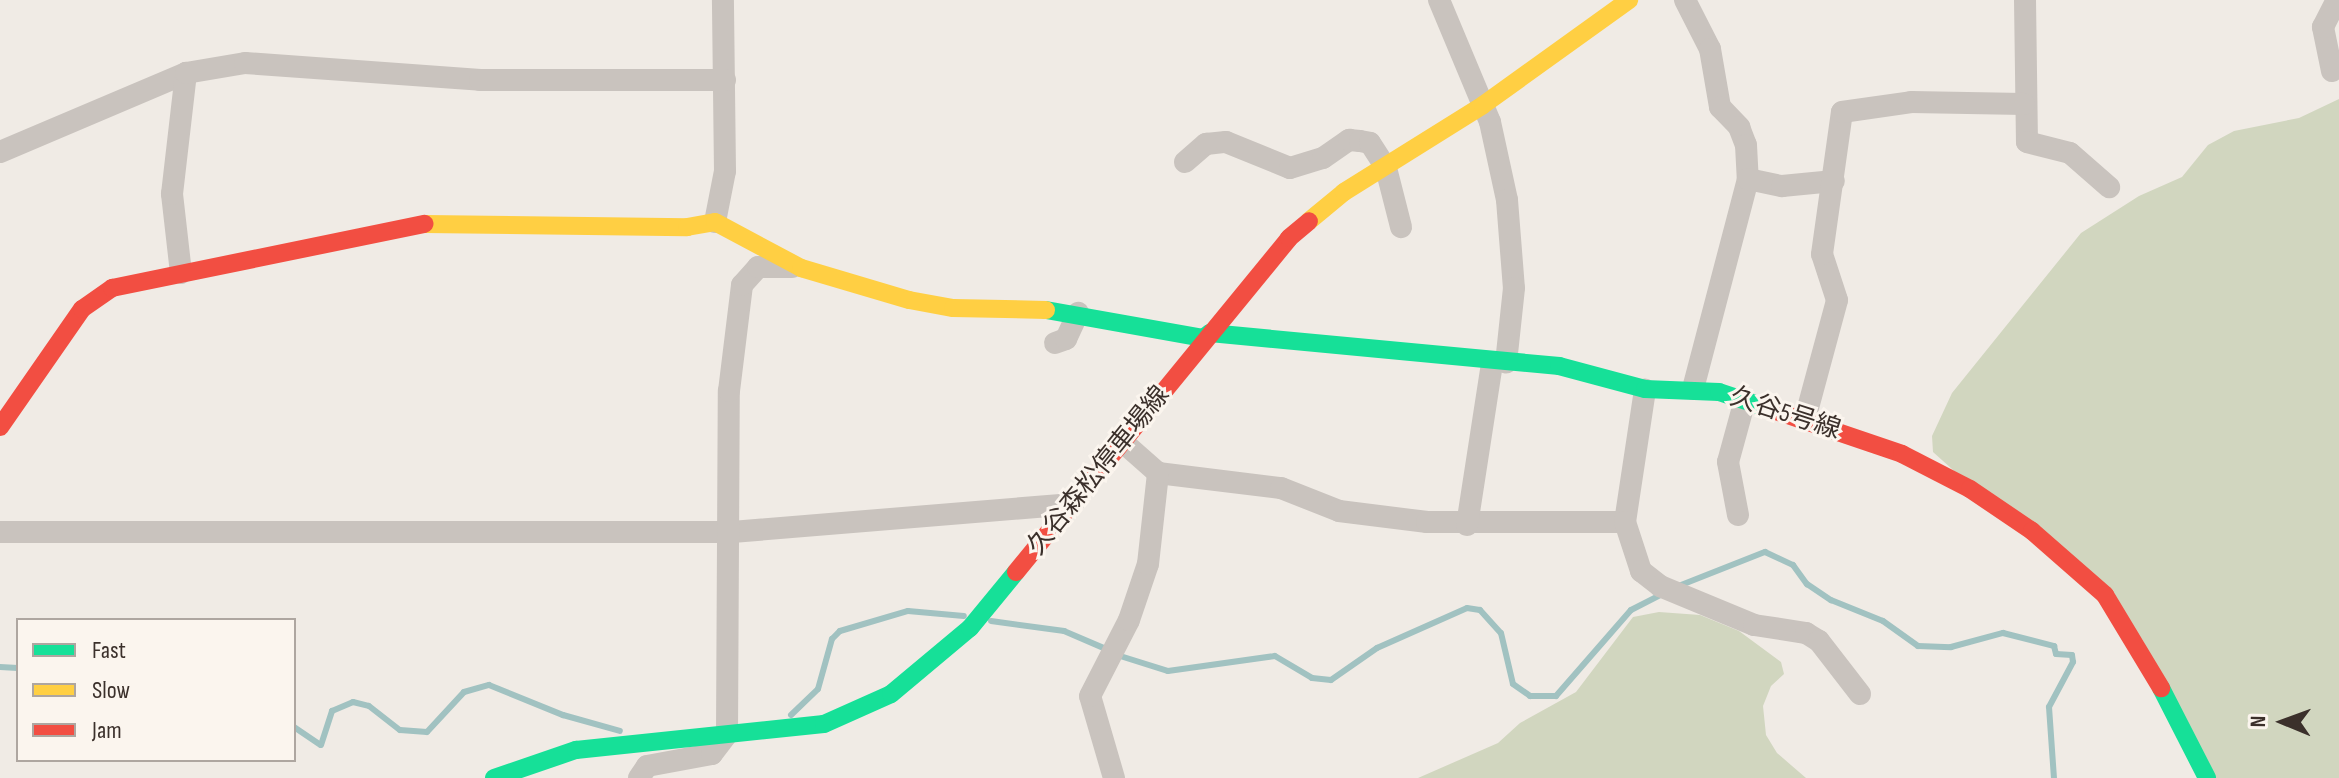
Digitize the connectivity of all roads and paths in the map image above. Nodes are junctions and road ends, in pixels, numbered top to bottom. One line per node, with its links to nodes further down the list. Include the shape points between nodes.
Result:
1 (723, 0): 9 (street)
2 (1439, 0): 11 (street)
3 (1629, 0): 11 (street, 久谷森松停車場線)
4 (1685, 0): 15 (street, via 1710,49 1720,107 1739,127 1746,145)
5 (2025, 0): 10 (street)
6 (2337, 0): 7 (street, via 2323,27)
7 (2332, 71)
8 (186, 73): 9 (street, via 245,63 480,80); 12 (street); 21 (street, via 172,194)
9 (725, 80): 18 (street, via 725,171)
10 (2024, 104): 16 (street, via 1911,102 1842,112); 17 (street, via 2027,142 2070,153)
11 (1483, 105): 14 (street, 久谷森松停車場線); 25 (street, via 1507,200 1514,253 1512,332)
12 (0, 152)
13 (1185, 162): 14 (street, via 1206,144 1226,142 1290,168 1323,158 1349,140 1370,143)
14 (1386, 168): 19 (street); 23 (street, 久谷森松停車場線, via 1344,192 1289,238)
15 (1748, 179): 16 (street, via 1782,186); 27 (street)
16 (1834, 181): 29 (street, via 1822,254 1837,300)
17 (2109, 187)
18 (715, 222): 20 (street, 久谷5号線); 21 (street, via 687,227 418,224 335,246)
19 (1401, 227)
20 (801, 268): 22 (street, 久谷5号線, via 953,308); 38 (street, via 758,267 742,285 729,391)
21 (181, 273): 30 (street, via 112,288 82,309)
22 (1078, 313): 23 (street, 久谷5号線, via 1203,338); 24 (street, via 1066,339)
23 (1210, 333): 25 (street, 久谷5号線); 31 (street, 久谷森松停車場線)
24 (1055, 343)
25 (1499, 363): 26 (street, 久谷5号線, via 1559,366); 36 (street)
26 (1645, 389): 27 (street, 久谷5号線); 35 (street)
27 (1693, 389): 28 (street, 久谷5号線)
28 (1745, 400): 29 (street, 久谷5号線); 34 (street, via 1728,462)
29 (1805, 419): 44 (street, 久谷5号線, via 1902,454 1970,489 2066,556 2105,595 2144,654)
30 (0, 427)
31 (1124, 443): 32 (street); 33 (street, 久谷森松停車場線)
32 (1158, 473): 36 (street, via 1281,488 1339,511); 43 (street, via 1148,564 1129,620 1090,696)
33 (1073, 504): 38 (street); 40 (street, 久谷森松停車場線, via 970,628 891,694 824,724)
34 (1738, 515)
35 (1625, 522): 36 (street); 39 (street, via 1641,571 1667,591 1754,625 1806,633 1819,641)
36 (1467, 525)
37 (0, 532): 38 (street)
38 (732, 532): 40 (street)
39 (1860, 694)
40 (727, 734): 41 (street, 久谷森松停車場線, via 576,750); 42 (street, via 712,754 647,766)
41 (494, 778)
42 (639, 778)
43 (1114, 778)
44 (2207, 778)

